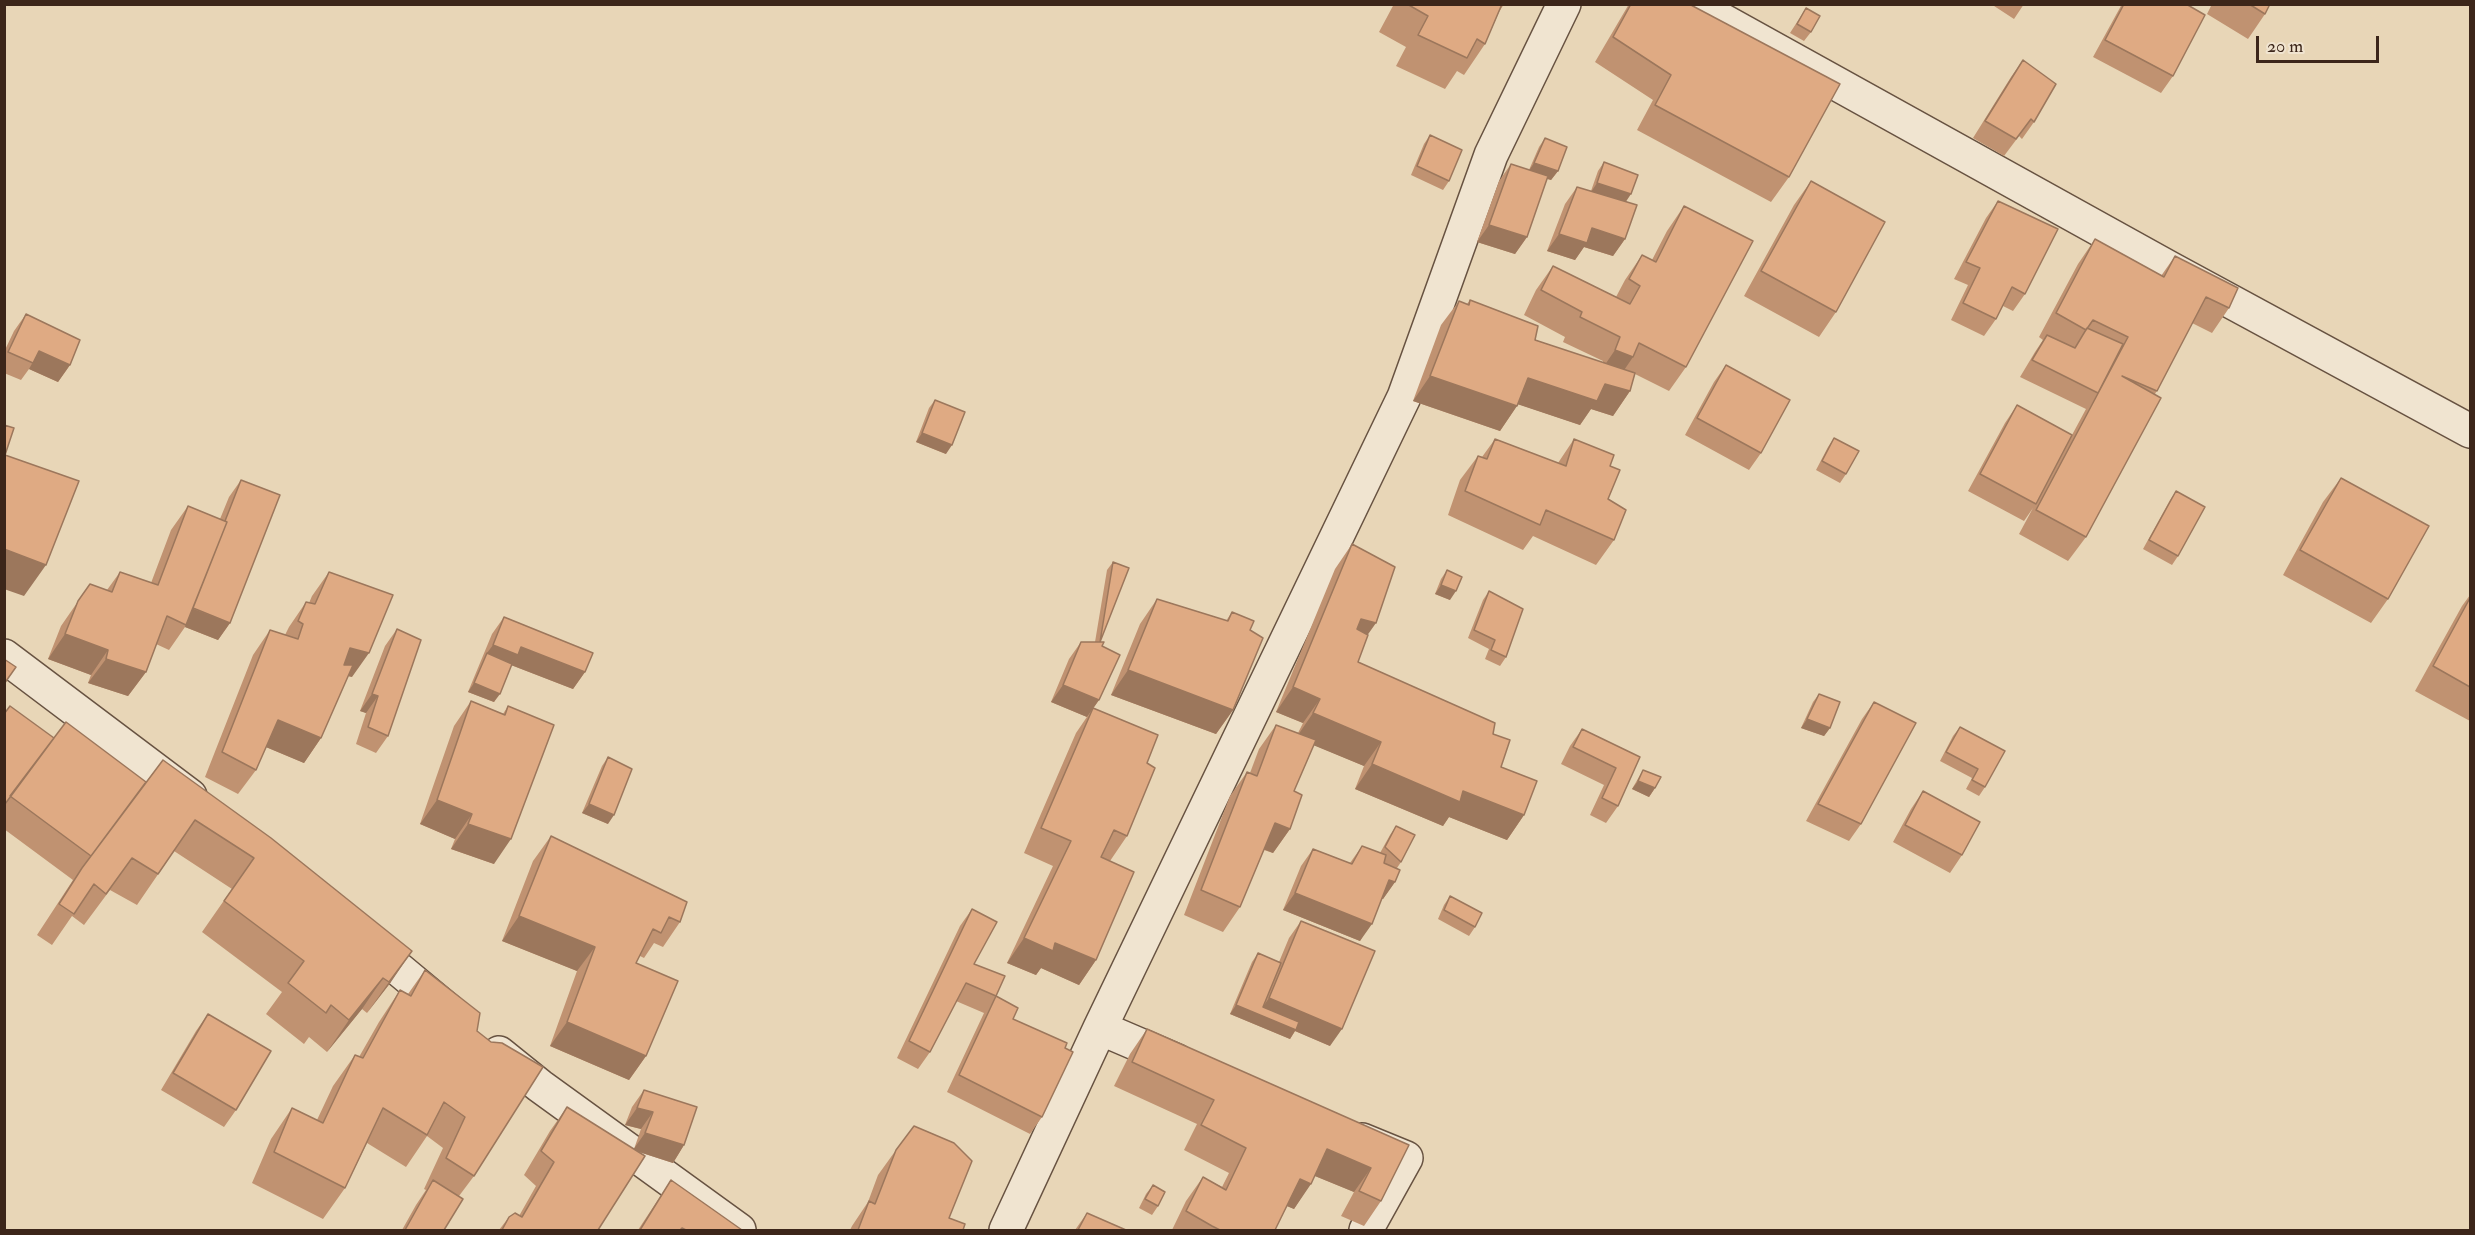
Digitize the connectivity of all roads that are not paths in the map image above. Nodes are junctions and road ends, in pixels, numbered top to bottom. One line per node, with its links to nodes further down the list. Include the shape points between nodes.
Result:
1 (1564, 4): 7 (street, via 1491,155 1404,397)
2 (1692, 4): 3 (street)
3 (2470, 431)
4 (4, 656): 5 (street)
5 (211, 813)
6 (339, 919): 10 (street, via 540,1086)
7 (1100, 1028): 8 (street); 11 (street)
8 (1209, 1075)
9 (1330, 1126): 12 (street, via 1406,1158)
10 (739, 1230)
11 (1006, 1230)
12 (1366, 1230)

